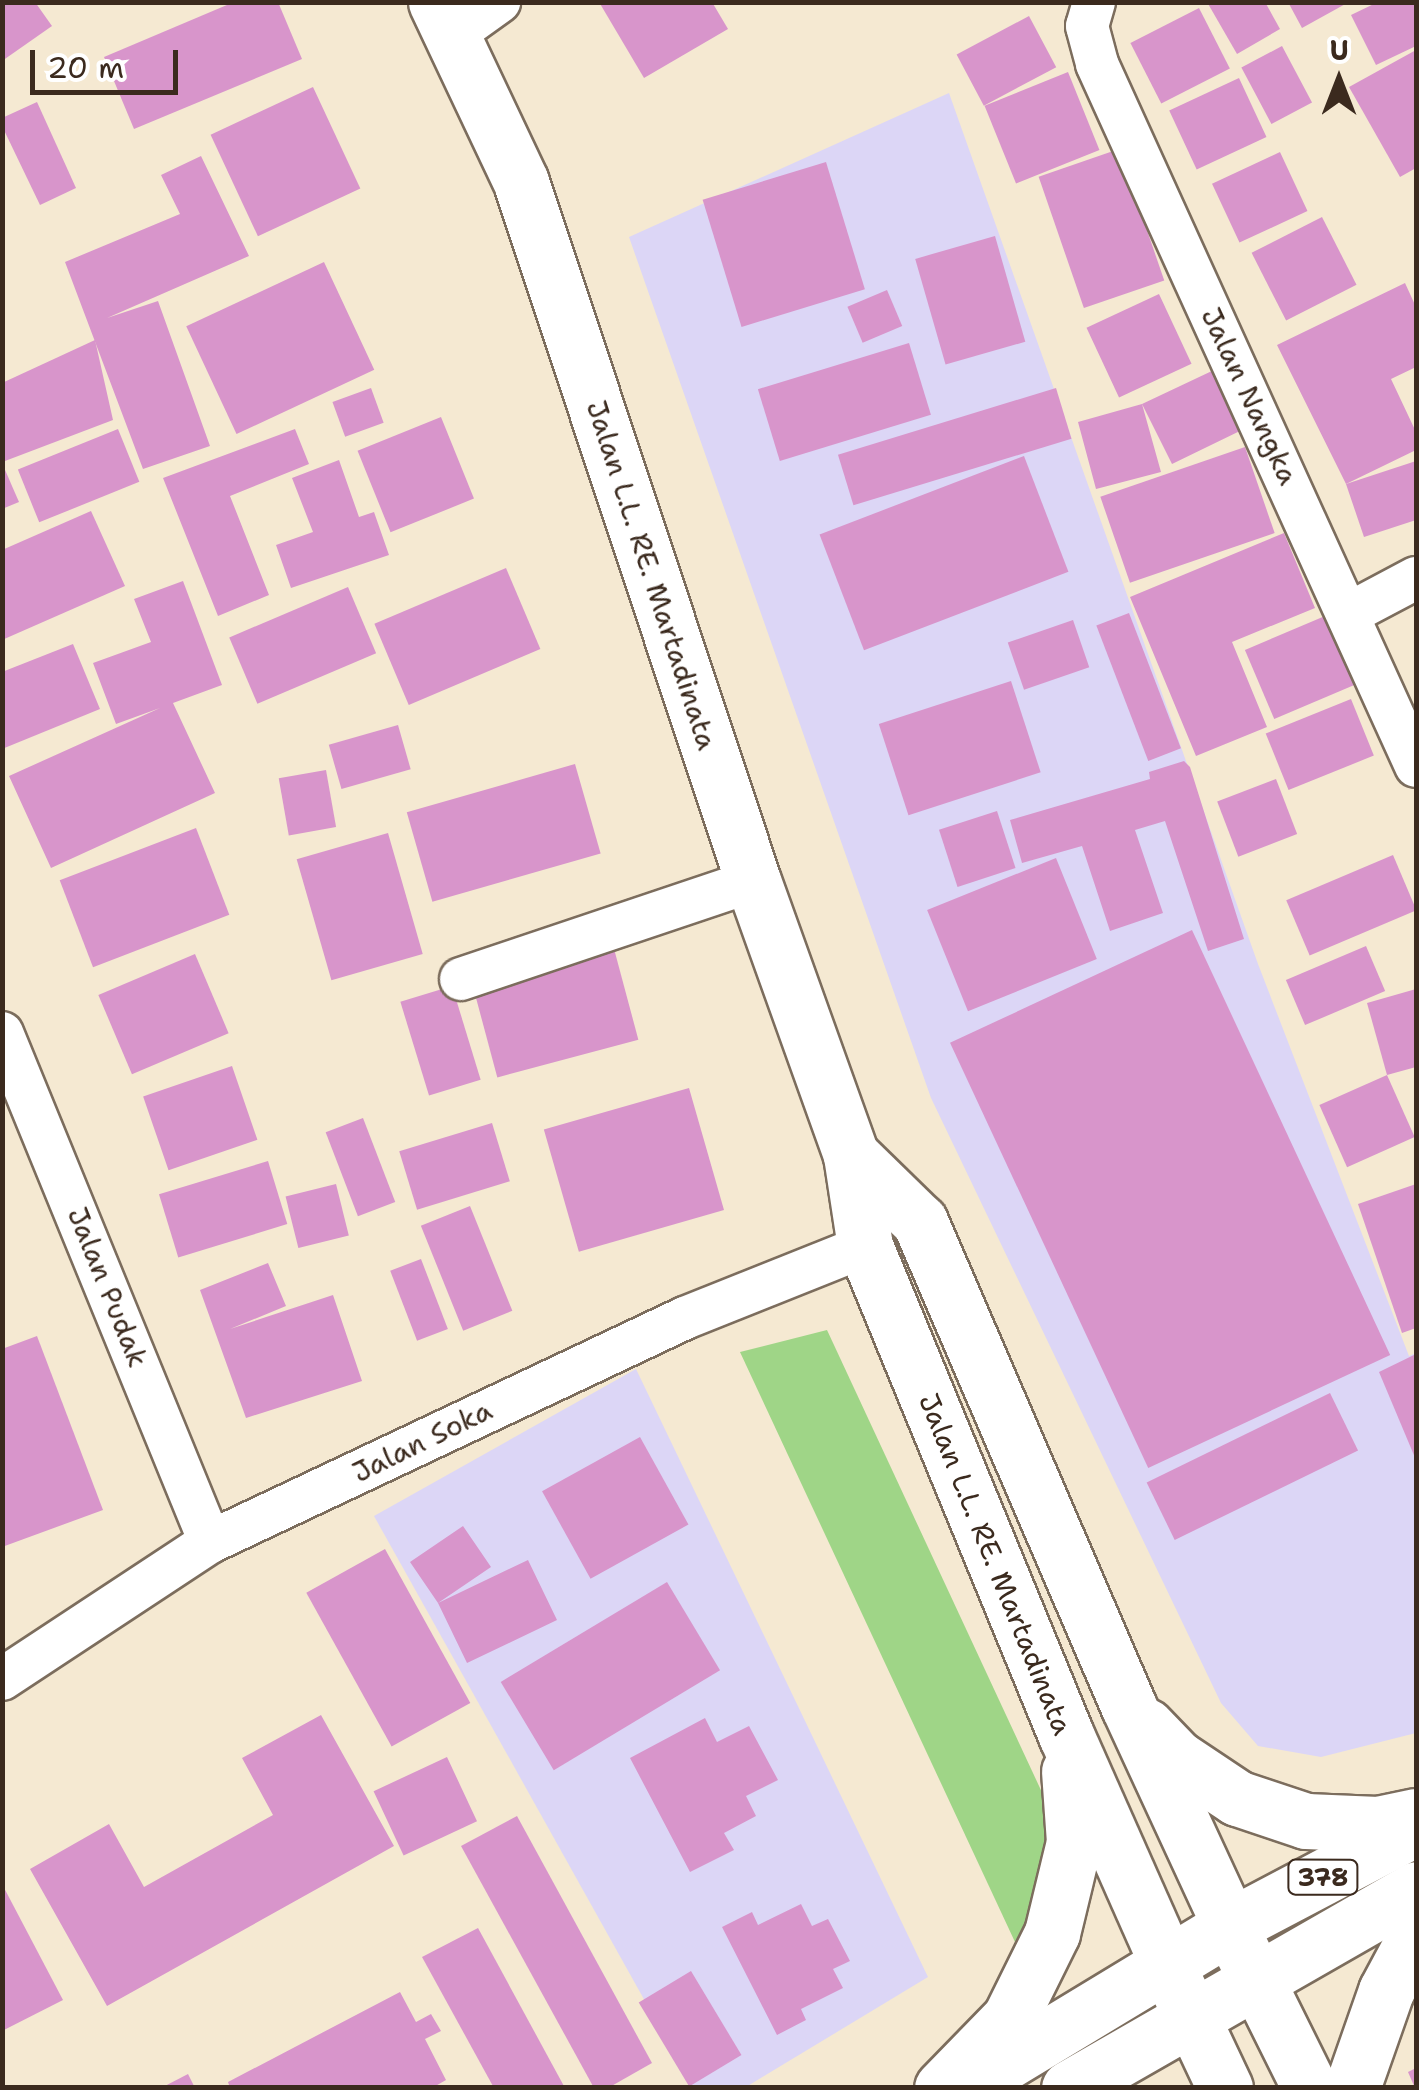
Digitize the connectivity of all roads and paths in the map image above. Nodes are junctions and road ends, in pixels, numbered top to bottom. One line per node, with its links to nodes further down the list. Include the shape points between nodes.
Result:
1 (500, 2): 3 (street)
2 (1090, 14): 5 (street, Jalan Nangka, via 1097,64)
3 (445, 19): 7 (main road, Jalan L.L. RE. Martadinata, via 521,182)
4 (1416, 578): 5 (street)
5 (1350, 612): 6 (street, Jalan Nangka)
6 (1416, 766)
7 (753, 881): 8 (street); 10 (main road, Jalan L.L. RE. Martadinata)
8 (462, 979)
9 (2, 1032): 12 (street, Jalan Pudak)
10 (851, 1155): 11 (main road, Jalan L.L. RE. Martadinata); 14 (main road, Jalan L.L. RE. Martadinata, via 920,1222)
11 (865, 1246): 12 (street, Jalan Soka, via 685,1318); 15 (main road, Jalan L.L. RE. Martadinata)
12 (210, 1542): 13 (street, Jalan Soka)
13 (2, 1679)
14 (1128, 1705): 16 (main road, via 1176,1758 1237,1798 1306,1820 1378,1824); 19 (main road, Jalan L.L. RE. Martadinata)
15 (1066, 1736): 21 (main road, Jalan L.L. RE. Martadinata); 24 (main road, via 1074,1842 1052,1934 1010,2018)
16 (1416, 1816)
17 (1416, 1828): 19 (main road, 378)
18 (1416, 1889): 22 (main road, 378)
19 (1230, 1926): 21 (main road, 378); 22 (main road, Jalan L.L. RE. Martadinata)
20 (1416, 1935): 29 (main road, via 1386,1991)
21 (1168, 1965): 23 (main road, Jalan L.L. RE. Martadinata); 25 (main road)
22 (1256, 1981): 23 (main road, 378); 28 (main road, Jalan L.L. RE. Martadinata)
23 (1191, 2020): 26 (main road); 27 (main road, Jalan L.L. RE. Martadinata)
24 (942, 2088)
25 (962, 2088)
26 (1069, 2088)
27 (1225, 2088)
28 (1310, 2088)
29 (1352, 2088)

